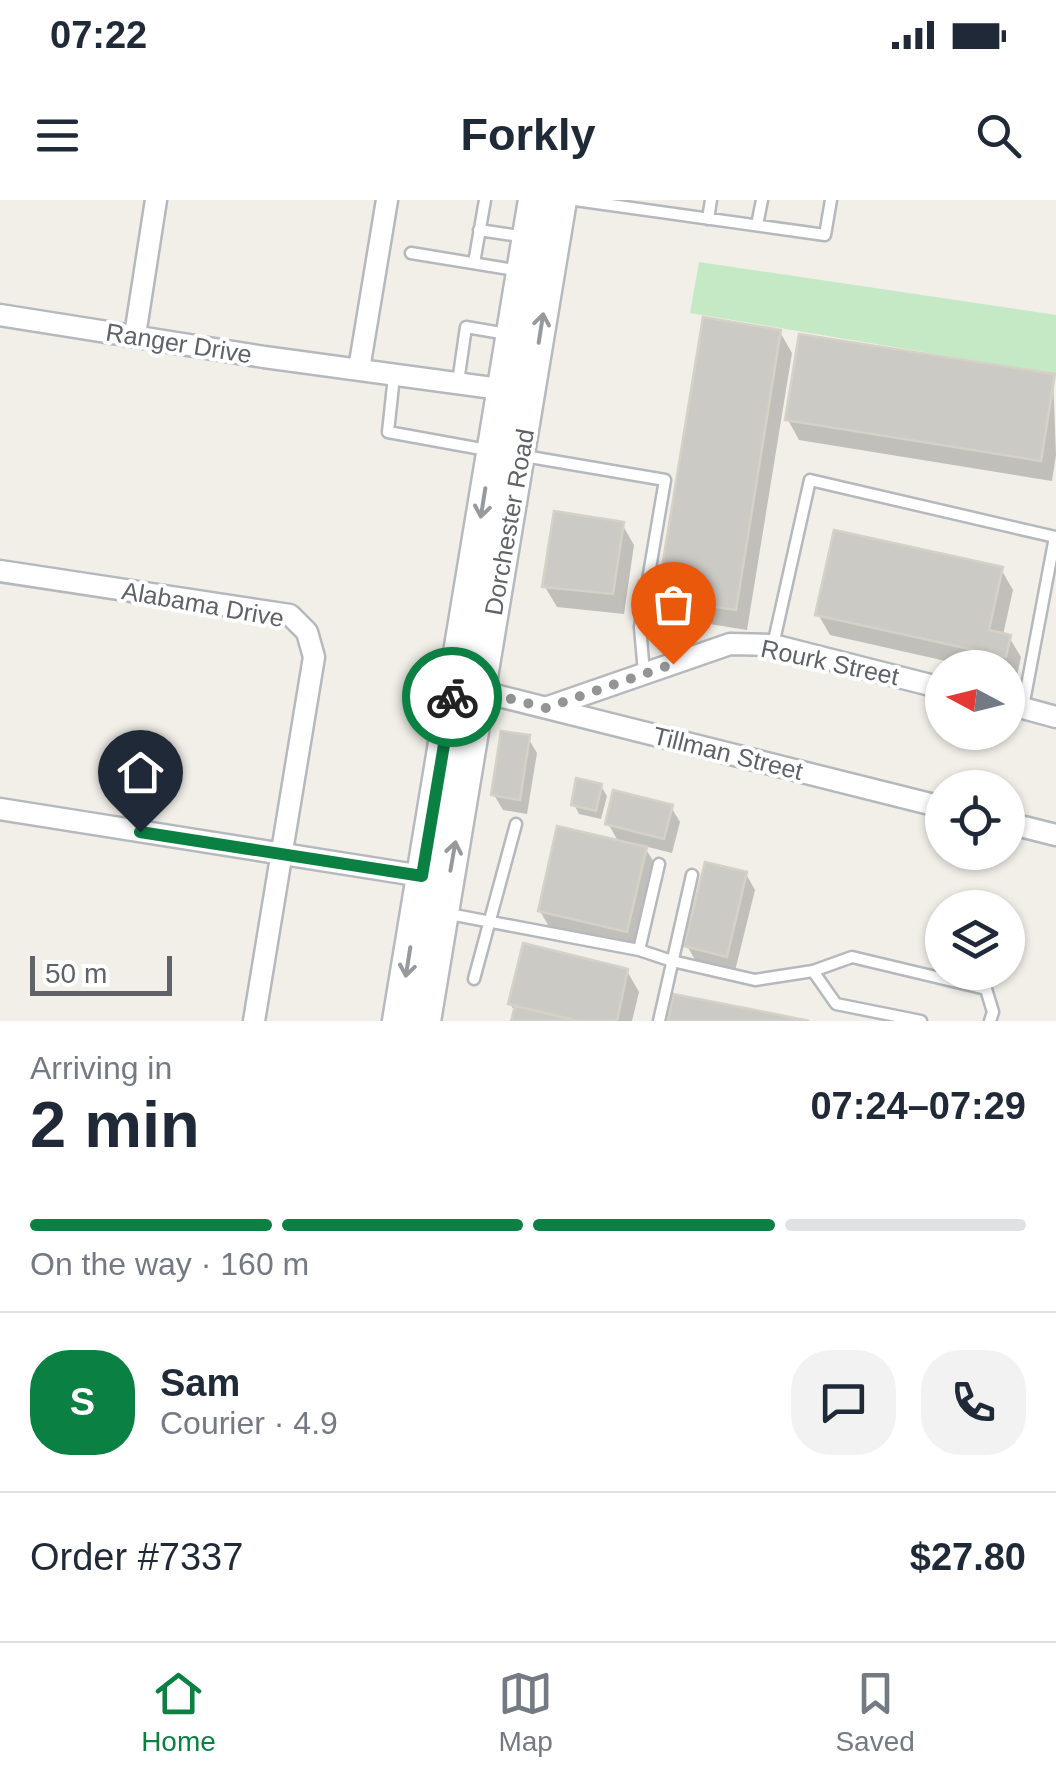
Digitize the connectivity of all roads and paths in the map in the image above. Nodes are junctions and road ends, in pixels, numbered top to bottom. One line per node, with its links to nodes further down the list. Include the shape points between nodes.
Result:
1 (156, 200): 19 (street)
2 (387, 200): 20 (street)
3 (484, 200): 12 (lane)
4 (534, 200): 13 (main road, Dorchester Road)
5 (561, 200): 23 (main road, Dorchester Road, one-way to 5)
6 (574, 200): 10 (lane)
7 (711, 200): 10 (lane)
8 (762, 200): 11 (lane)
9 (831, 200): 11 (lane, via 825,235)
10 (708, 218): 11 (lane)
11 (757, 226)
12 (479, 230): 13 (lane); 15 (lane)
13 (527, 238): 16 (main road, Dorchester Road)
14 (411, 252): 15 (lane)
15 (474, 263): 16 (lane)
16 (522, 271): 18 (main road, Dorchester Road)
17 (0, 315): 19 (street, Ranger Drive)
18 (511, 334): 22 (lane, via 466,326); 23 (main road, Dorchester Road)
19 (135, 335): 20 (street, Ranger Drive)
20 (359, 369): 21 (street, Ranger Drive)
21 (394, 374): 22 (street, Ranger Drive); 24 (lane, via 388,432)
22 (458, 384): 23 (street, Ranger Drive)
23 (516, 391): 24 (main road, Dorchester Road)
24 (506, 453): 28 (lane, via 665,480 640,628); 30 (main road, Dorchester Road)
25 (0, 571): 39 (street, Alabama Drive, via 290,615 307,632 314,657)
26 (773, 644): 27 (lane, via 810,480 1055,537); 28 (street, Rourk Street, via 730,644); 29 (street, Rourk Street)
27 (1025, 664)
28 (644, 674): 31 (street, Rourk Street)
29 (925, 684)
30 (468, 688): 31 (street, Tillman Street); 41 (main road, Dorchester Road); 43 (main road, Dorchester Road, one-way to 30)
31 (546, 708): 34 (street, Tillman Street)
32 (1025, 709): 33 (street)
33 (1056, 717)
34 (925, 803)
35 (0, 810): 39 (street)
36 (516, 824): 44 (lane)
37 (1025, 827): 38 (street)
38 (1056, 835)
39 (281, 855): 41 (street); 49 (street, Alabama Drive)
40 (659, 864): 45 (lane)
41 (422, 876): 50 (main road, Dorchester Road, one-way to 50)
42 (692, 876): 46 (lane)
43 (443, 913): 44 (lane); 51 (main road, Dorchester Road)
44 (489, 922): 45 (lane); 48 (lane)
45 (638, 950): 46 (lane)
46 (672, 962): 47 (lane, via 756,980); 52 (lane)
47 (814, 970): 53 (lane, via 836,1004); 54 (lane, via 852,957 986,989)
48 (474, 980)
49 (254, 1021)
50 (398, 1021)
51 (425, 1021)
52 (658, 1021)
53 (921, 1021)
54 (990, 1021)

